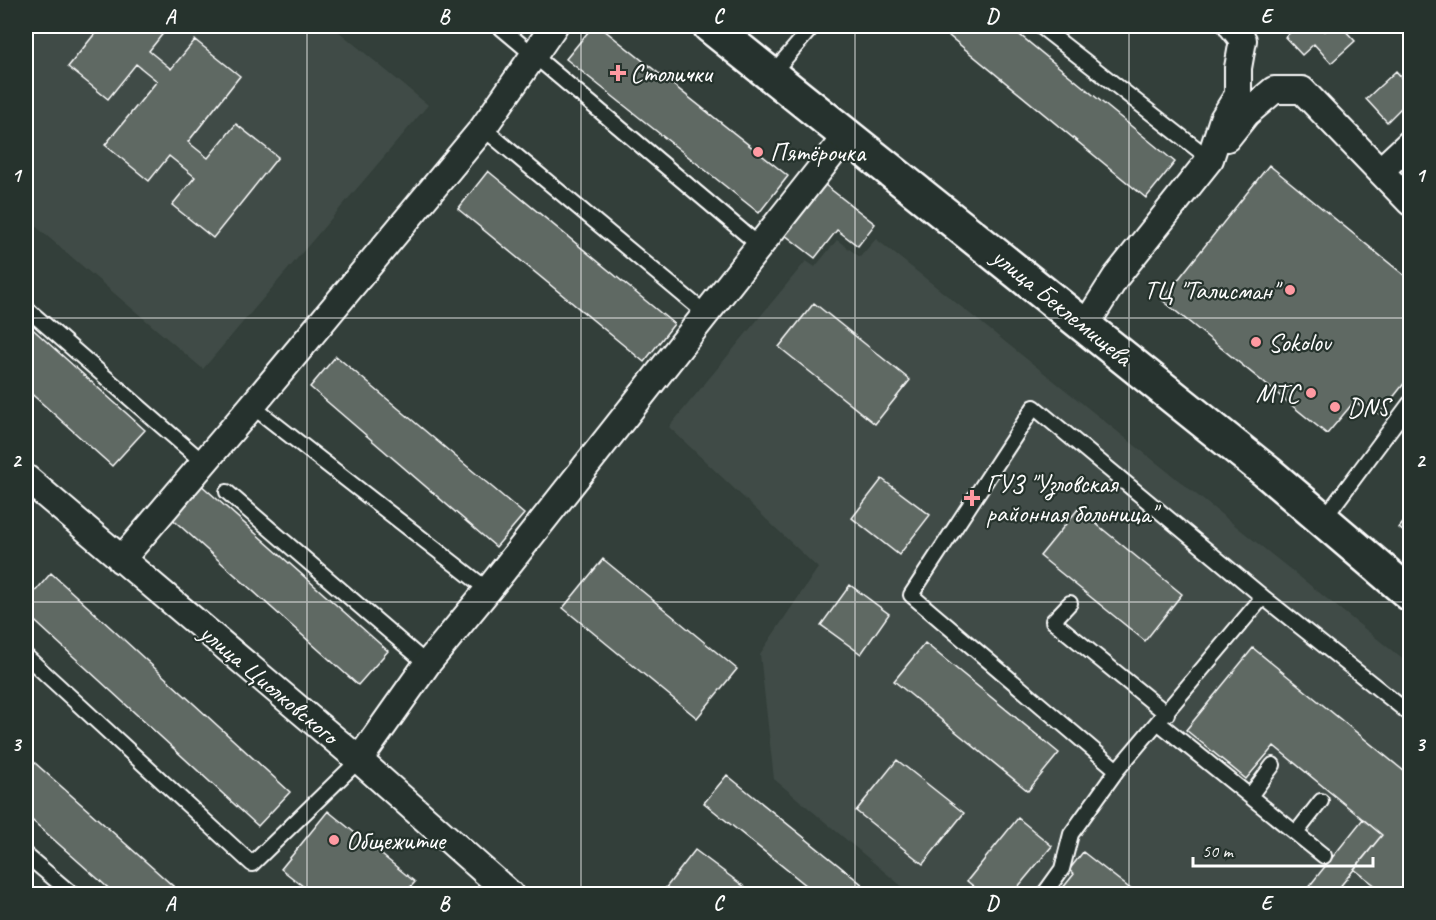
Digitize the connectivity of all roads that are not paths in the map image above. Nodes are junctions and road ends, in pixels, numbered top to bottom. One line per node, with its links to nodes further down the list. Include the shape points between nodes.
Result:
1 (499, 26): 7 (lane)
2 (554, 26): 7 (street)
3 (710, 26): 8 (main road, улица Беклемищева)
4 (813, 26): 8 (lane)
5 (1040, 26): 12 (lane)
6 (1232, 26): 12 (street, via 1244,40 1238,95 1223,119)
7 (534, 54): 9 (street); 15 (lane)
8 (771, 75): 10 (main road, улица Беклемищева)
9 (483, 128): 17 (lane); 20 (street)
10 (847, 135): 15 (street); 18 (main road, улица Беклемищева)
11 (1410, 143): 13 (street)
12 (1210, 159): 13 (street, via 1247,113 1274,90 1302,90); 18 (street, via 1116,277)
13 (1380, 171): 14 (street)
14 (1410, 202)
15 (760, 246): 17 (street)
16 (26, 308): 21 (lane)
17 (705, 313): 26 (street)
18 (1085, 326): 24 (main road, улица Беклемищева)
19 (1410, 403): 24 (lane)
20 (252, 406): 21 (street); 26 (lane)
21 (204, 463): 25 (street)
22 (26, 478): 25 (street, улица Циолковского)
23 (227, 492): 31 (lane)
24 (1323, 520): 27 (main road, улица Беклемищева)
25 (121, 560): 34 (street, улица Циолковского)
26 (488, 590): 31 (street)
27 (1410, 594)
28 (1263, 597): 32 (lane); 33 (lane); 36 (lane, via 1034,407 911,595)
29 (1070, 603): 33 (lane, via 1053,621)
30 (26, 656): 34 (lane, via 252,864)
31 (427, 664): 34 (street)
32 (1410, 712)
33 (1163, 718): 36 (lane); 37 (lane)
34 (359, 760): 43 (street, улица Циолковского)
35 (1274, 765): 37 (lane)
36 (1117, 770): 44 (lane, via 1071,834 1062,869)
37 (1250, 796): 39 (lane)
38 (1320, 801): 39 (lane)
39 (1296, 833): 41 (lane)
40 (26, 855): 42 (lane)
41 (1324, 856)
42 (72, 894)
43 (510, 894)
44 (1044, 894)

